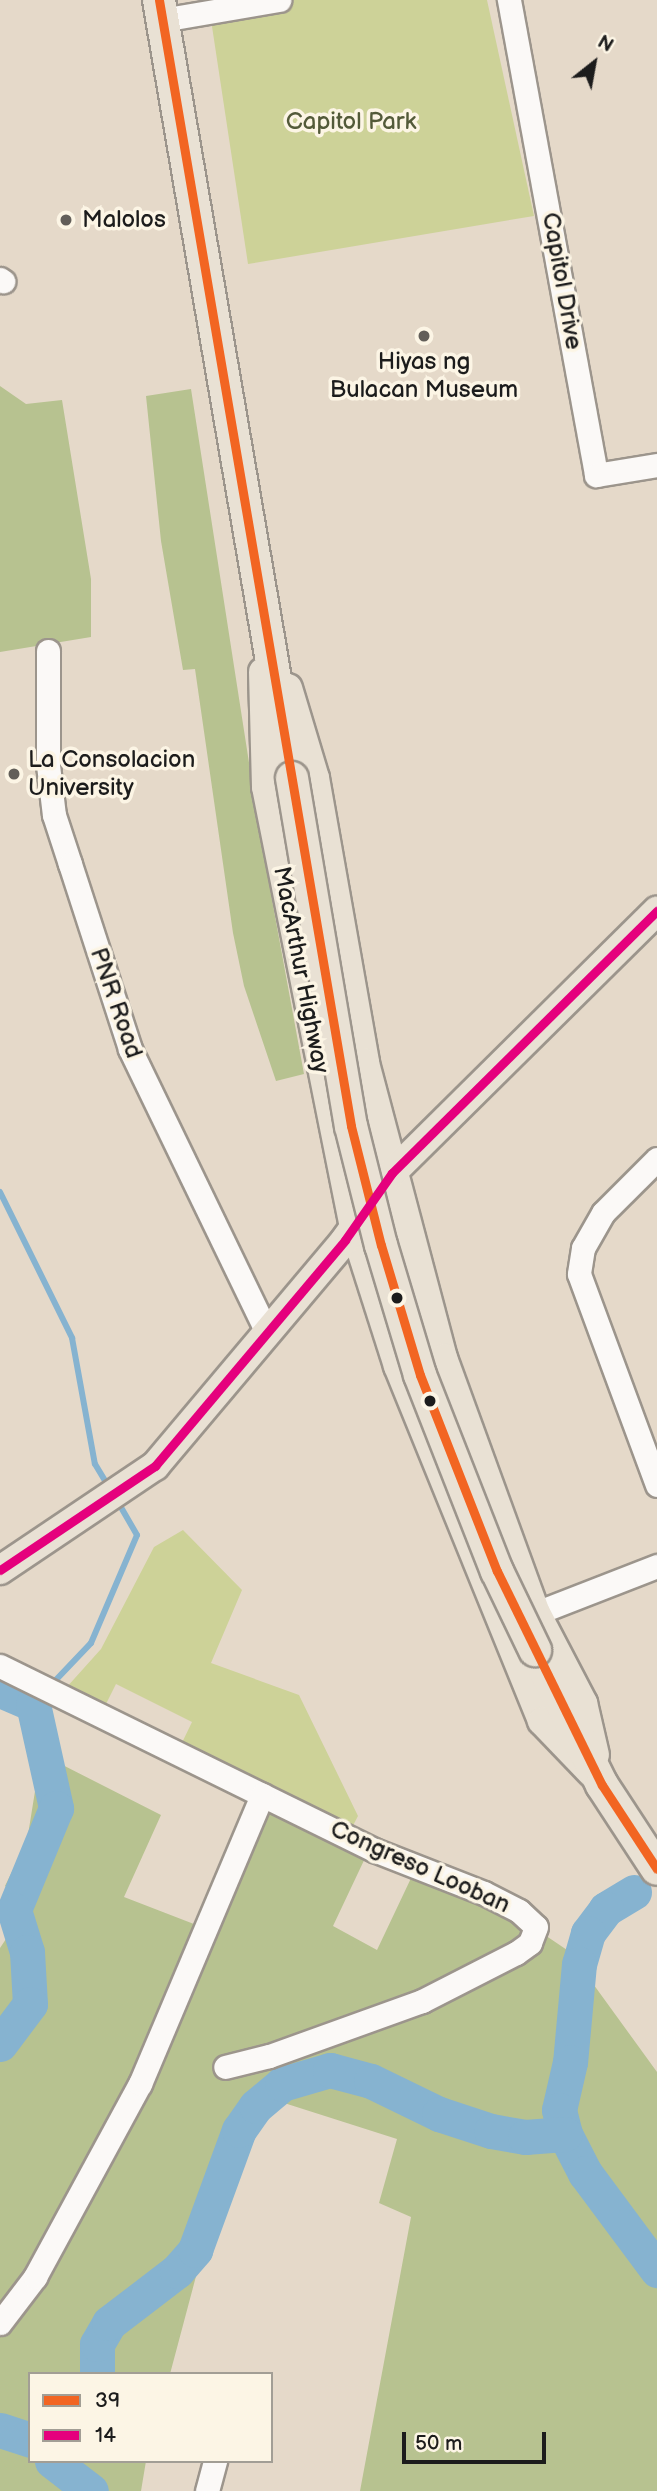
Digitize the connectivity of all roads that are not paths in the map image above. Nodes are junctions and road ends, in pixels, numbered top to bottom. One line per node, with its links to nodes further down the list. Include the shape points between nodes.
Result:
1 (279, 0): 3 (street)
2 (509, 0): 4 (street, Capitol Drive, via 596,475)
3 (160, 10): 5 (highway, MacArthur Highway)
4 (657, 465)
5 (261, 598): 9 (main road, MacArthur Highway, via 315,778 365,1063); 10 (main road, MacArthur Highway, via 266,787); 17 (highway, MacArthur Highway, bridge, via 351,1126 381,1245 420,1375 497,1571)
6 (48, 651): 11 (street, PNR Road, via 47,755 54,815 130,1049)
7 (657, 911): 9 (main road)
8 (657, 1159): 12 (street, via 603,1213 583,1248 579,1274)
9 (393, 1173): 10 (main road); 15 (main road, MacArthur Highway, via 443,1358)
10 (354, 1228): 11 (main road); 17 (main road, MacArthur Highway, via 398,1366 542,1721)
11 (267, 1332): 14 (main road, via 173,1446 113,1494)
12 (657, 1485)
13 (657, 1566): 15 (street)
14 (0, 1570)
15 (536, 1614): 17 (main road, MacArthur Highway, via 583,1703)
16 (0, 1666): 18 (street, Congreso Looban)
17 (603, 1785): 19 (highway, MacArthur Highway)
18 (262, 1795): 20 (street, Congreso Looban, via 374,1850 484,1893 519,1910 536,1927 530,1943 516,1953 422,2001 269,2056); 21 (street, via 140,2084 30,2285)
19 (655, 1866)
20 (225, 2067)
21 (0, 2323)
22 (214, 2463): 23 (street)
23 (207, 2491)

